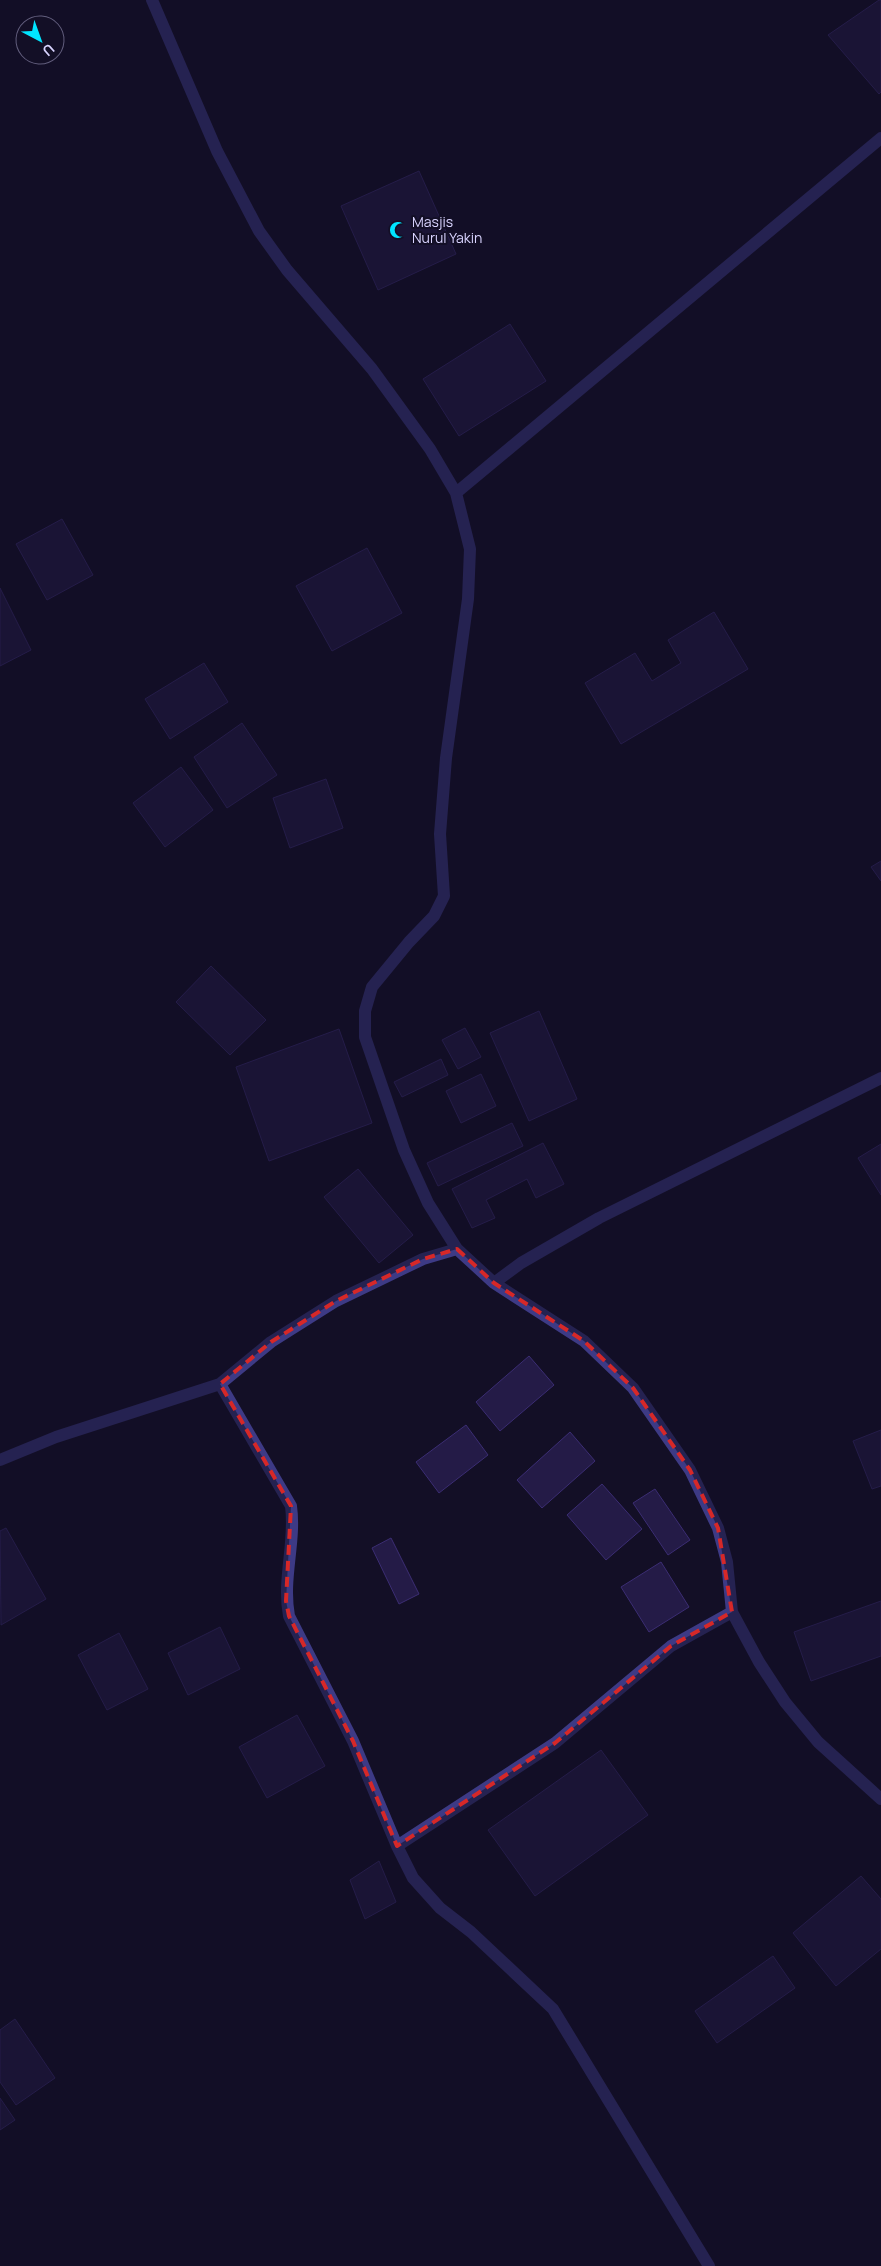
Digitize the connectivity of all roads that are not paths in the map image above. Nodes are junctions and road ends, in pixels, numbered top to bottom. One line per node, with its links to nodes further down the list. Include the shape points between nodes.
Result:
1 (152, 0): 3 (street, via 217,151 259,231 287,270 372,369 430,449)
2 (881, 138): 3 (street)
3 (456, 493): 5 (street, via 470,549 468,599 446,758 440,834 444,896 434,916 372,987 365,1011 365,1036 404,1150 428,1203)
4 (881, 1078): 6 (street, via 600,1218 520,1263)
5 (457, 1249): 6 (street); 7 (street, via 423,1259 336,1301 271,1342)
6 (494, 1283): 9 (street, via 584,1341 633,1388 690,1470 718,1528 727,1562)
7 (220, 1384): 8 (street); 11 (street, via 291,1506 293,1521 286,1601 289,1616 353,1741)
8 (2, 1457)
9 (732, 1612): 10 (street, via 785,1702 818,1742); 11 (street, via 671,1646 556,1743)
10 (881, 1799)
11 (397, 1846): 12 (street, via 413,1878 440,1908 471,1932 553,2009)
12 (709, 2266)

